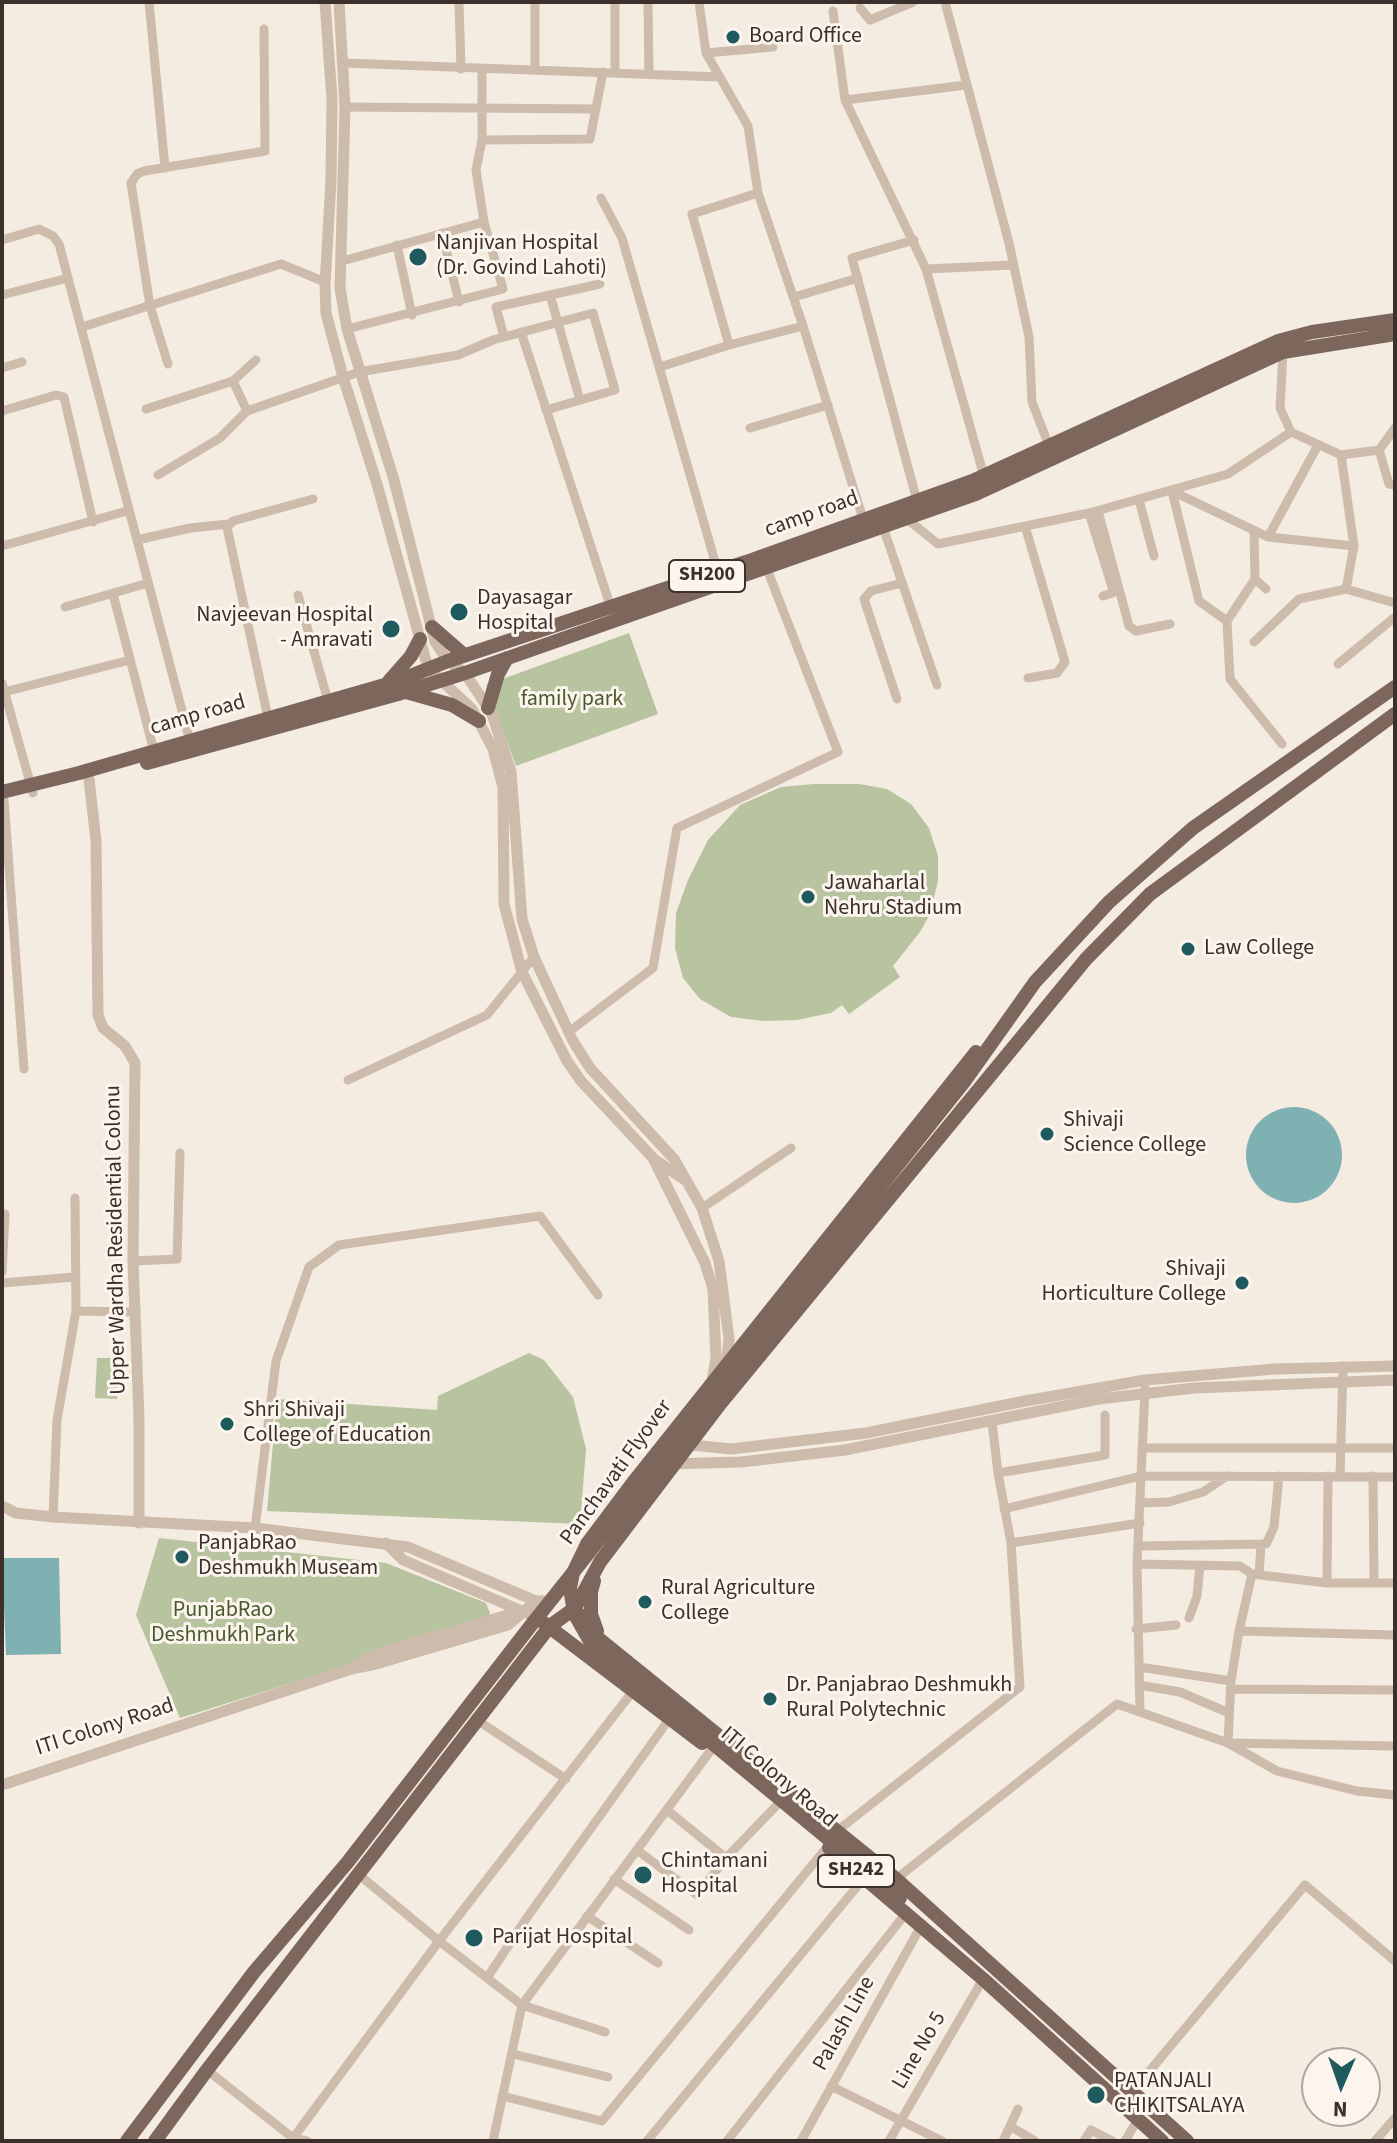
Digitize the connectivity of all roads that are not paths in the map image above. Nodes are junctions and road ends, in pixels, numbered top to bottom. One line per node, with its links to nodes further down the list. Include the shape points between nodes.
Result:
1 (149, 2): 30 (street)
2 (325, 2): 43 (street, via 332,99)
3 (339, 2): 16 (street)
4 (459, 2): 17 (street)
5 (535, 2): 19 (street)
6 (615, 2): 21 (street)
7 (648, 2): 22 (street)
8 (699, 2): 15 (street)
9 (913, 2): 11 (street, via 870,20)
10 (945, 2): 24 (street)
11 (860, 8)
12 (833, 11): 25 (street)
13 (264, 29): 30 (street, via 265,151)
14 (773, 47): 15 (street)
15 (706, 53): 23 (street)
16 (344, 63): 17 (street); 26 (street)
17 (461, 69): 18 (street)
18 (482, 69): 19 (street); 27 (street)
19 (535, 70): 20 (street)
20 (603, 72): 21 (street); 28 (street)
21 (615, 72): 22 (street)
22 (649, 74): 23 (street)
23 (719, 77): 31 (street, via 748,126)
24 (966, 85): 25 (street); 39 (street)
25 (845, 100): 36 (street)
26 (345, 107): 27 (street); 38 (street)
27 (482, 108): 28 (street); 29 (street)
28 (596, 109): 29 (street, via 590,139)
29 (482, 140): 33 (street, via 476,166)
30 (165, 168): 49 (street, via 137,174 131,183)
31 (758, 193): 47 (street); 59 (street, via 692,214)
32 (601, 198): 64 (street, via 622,238)
33 (484, 222): 34 (street); 48 (street, via 503,289)
34 (442, 233): 37 (street); 48 (street)
35 (2, 240): 41 (street, via 39,229 47,232 59,244)
36 (914, 240): 40 (street); 42 (street, via 852,258)
37 (397, 245): 38 (street); 50 (street)
38 (342, 261): 55 (street)
39 (1013, 265): 40 (street); 80 (street, via 1029,337 1032,402)
40 (926, 269): 84 (street)
41 (68, 278): 45 (street); 54 (street)
42 (858, 278): 47 (street); 89 (street)
43 (325, 282): 49 (street, via 281,264); 67 (street, via 329,326)
44 (600, 284): 46 (street)
45 (2, 295)
46 (550, 295): 52 (street); 58 (street, via 496,307)
47 (794, 297): 53 (street)
48 (459, 302): 50 (street)
49 (150, 306): 54 (street); 63 (street)
50 (412, 315): 55 (street)
51 (1395, 320): 75 (main road, camp road / SH200, via 1278,341)
52 (557, 323): 56 (street); 69 (street); 69 (street, via 593,313 615,390)
53 (803, 326): 59 (street); 70 (street)
54 (82, 327): 90 (street)
55 (347, 329): 66 (street)
56 (521, 332): 58 (street); 72 (street)
57 (1395, 334): 60 (main road, camp road / SH200)
58 (504, 337): 66 (street, via 458,355)
59 (729, 345): 64 (street)
60 (1283, 352): 75 (main road, camp road / SH200); 78 (street, via 1280,408)
61 (256, 360): 68 (street)
62 (22, 362): 65 (street)
63 (168, 364)
64 (660, 367): 105 (street)
65 (2, 368)
66 (359, 372): 67 (street); 120 (street)
67 (343, 377): 74 (street); 121 (street)
68 (233, 381): 71 (street); 74 (street)
69 (580, 400): 72 (street)
70 (828, 405): 76 (street); 95 (street)
71 (146, 409)
72 (546, 410): 116 (street)
73 (2, 411): 93 (street, via 64,397)
74 (247, 411): 83 (street, via 220,438)
75 (1105, 427): 80 (main road, camp road / SH200); 84 (main road, camp road / SH200)
76 (750, 428)
77 (1395, 428): 81 (street)
78 (1291, 432): 79 (street); 86 (street, via 1228,474)
79 (1318, 445): 82 (street); 99 (street)
80 (1049, 446): 84 (main road, camp road / SH200)
81 (1379, 450): 82 (street); 85 (street, via 1389,484)
82 (1341, 455): 102 (street)
83 (158, 475)
84 (986, 482): 89 (main road, camp road / SH200); 92 (main road, camp road / SH200)
85 (1395, 485)
86 (1172, 491): 88 (street); 98 (street); 118 (street, via 1199,601)
87 (313, 499): 94 (street)
88 (1139, 500): 91 (street); 103 (street)
89 (917, 501): 95 (main road, camp road / SH200)
90 (127, 511): 93 (street); 100 (street)
91 (1093, 512): 96 (street); 113 (street, via 1113,590); 119 (street, via 1129,626 1136,631)
92 (907, 519): 96 (street, via 938,544); 97 (main road, camp road / SH200)
93 (93, 522): 101 (street)
94 (229, 524): 100 (street); 141 (street)
95 (865, 526): 97 (main road, camp road / SH200); 104 (main road, camp road / SH200); 105 (main road, camp road / SH200)
96 (1025, 526): 130 (street, via 1065,662 1057,673)
97 (883, 527): 108 (street)
98 (1254, 531): 99 (street); 106 (street)
99 (1268, 537): 102 (street)
100 (137, 540): 107 (street)
101 (2, 546)
102 (1354, 546): 110 (street)
103 (1154, 556)
104 (767, 569): 124 (main road, camp road / SH200); 151 (street, via 838,752 677,828 653,968)
105 (718, 572): 116 (main road, camp road / SH200)
106 (1255, 579): 109 (street); 118 (street)
107 (148, 583): 111 (street); 143 (street)
108 (902, 583): 133 (street); 137 (street, via 871,591 864,599)
109 (1266, 589)
110 (1346, 589): 114 (street); 122 (street, via 1299,599)
111 (113, 594): 115 (street); 125 (street)
112 (298, 595): 138 (street)
113 (1103, 596)
114 (1395, 603)
115 (65, 607)
116 (611, 608): 123 (main road, camp road / SH200)
117 (1395, 617): 127 (street)
118 (1227, 621): 144 (street, via 1230,679)
119 (1170, 624)
120 (432, 627): 123 (main road); 126 (street)
121 (420, 639): 128 (street); 132 (main road)
122 (1254, 642)
123 (464, 655): 126 (main road, camp road / SH200)
124 (507, 658): 129 (main road, camp road / SH200); 139 (main road)
125 (130, 660): 135 (street); 145 (street)
126 (448, 661): 128 (main road, camp road / SH200); 129 (street)
127 (1338, 664)
128 (428, 668): 131 (street); 132 (main road, camp road / SH200)
129 (465, 673): 131 (main road, camp road / SH200); 139 (street)
130 (1028, 678)
131 (441, 679): 136 (main road, camp road / SH200); 142 (street)
132 (386, 684): 138 (main road, camp road / SH200)
133 (937, 685)
134 (1395, 687): 152 (main road, via 1167,850 1109,902 1035,982)
135 (3, 688): 147 (street)
136 (406, 691): 142 (main road, via 452,705); 146 (main road, camp road / SH200)
137 (897, 699)
138 (328, 701): 141 (main road, camp road / SH200)
139 (488, 708): 149 (street, via 511,772 519,906)
140 (1395, 714): 176 (main road, via 1184,867 1114,927)
141 (268, 718): 143 (main road, camp road / SH200)
142 (479, 721): 150 (street, via 502,777 504,904)
143 (190, 741): 145 (main road, camp road / SH200)
144 (1282, 744)
145 (154, 751): 147 (main road, camp road / SH200)
146 (89, 779): 147 (main road, camp road / SH200); 162 (street, Upper Wardha Residential Colonu, via 96,841 98,1015 135,1063)
147 (32, 789): 148 (main road, camp road / SH200)
148 (3, 797): 153 (street)
149 (534, 957): 150 (street); 151 (street)
150 (522, 972): 154 (street, via 487,1015); 157 (street, via 576,1075)
151 (570, 1031): 158 (street, via 590,1068 670,1153)
152 (995, 1038): 174 (main road); 174 (main road, Panchavati Flyover, bridge, via 976,1052)
153 (24, 1069)
154 (348, 1080)
155 (791, 1148): 160 (street)
156 (180, 1153): 162 (street, via 177,1259)
157 (654, 1159): 158 (street); 174 (street, via 713,1289)
158 (685, 1181): 160 (street)
159 (75, 1198): 164 (street)
160 (702, 1208): 174 (street, via 719,1261 729,1348)
161 (5, 1214): 163 (street)
162 (133, 1261): 168 (street, Upper Wardha Residential Colonu)
163 (2, 1272)
164 (75, 1277): 165 (street); 167 (street)
165 (2, 1283)
166 (598, 1295): 200 (street, via 540,1216 339,1245 309,1267 276,1361)
167 (76, 1311): 168 (street); 197 (street, via 57,1420)
168 (136, 1312): 198 (street, Upper Wardha Residential Colonu)
169 (1343, 1366): 170 (street); 171 (street); 173 (street)
170 (1395, 1366)
171 (1145, 1380): 175 (street); 178 (street)
172 (1395, 1380): 173 (street)
173 (1343, 1381): 175 (street); 183 (street)
174 (717, 1383): 176 (street); 181 (main road); 246 (main road, Panchavati Flyover, bridge, via 587,1544 570,1588 574,1613 591,1643 900,1898 911,1908)
175 (1145, 1394): 179 (street); 182 (street)
176 (720, 1404): 181 (main road)
177 (1105, 1415): 186 (street, via 1105,1455)
178 (932, 1420): 180 (street); 181 (street, via 731,1449)
179 (992, 1422): 180 (street); 186 (street)
180 (935, 1432): 185 (street, via 845,1450)
181 (685, 1442): 185 (main road)
182 (1142, 1448): 183 (street); 187 (street)
183 (1341, 1448): 184 (street); 191 (street)
184 (1395, 1448)
185 (668, 1464): 204 (main road); 212 (main road)
186 (998, 1473): 196 (street)
187 (1141, 1476): 188 (street); 194 (street); 196 (street)
188 (1227, 1476): 189 (street); 194 (street, via 1203,1492)
189 (1279, 1476): 190 (street); 202 (street, via 1274,1527)
190 (1328, 1476): 191 (street); 208 (street)
191 (1340, 1476): 192 (street)
192 (1373, 1476): 193 (street); 209 (street)
193 (1395, 1477)
194 (1141, 1503): 199 (street)
195 (2, 1506): 197 (street)
196 (1004, 1509): 201 (street)
197 (53, 1517): 198 (street)
198 (139, 1523): 200 (street)
199 (1140, 1523): 201 (street); 203 (street)
200 (255, 1528): 212 (street, via 408,1547)
201 (1011, 1543): 237 (street, via 1020,1687)
202 (1261, 1544): 203 (street); 207 (street)
203 (1139, 1546): 205 (street)
204 (600, 1562): 211 (main road); 218 (main road, via 591,1592)
205 (1137, 1564): 206 (street); 215 (street)
206 (1200, 1565): 207 (street, via 1240,1566); 213 (street)
207 (1256, 1574): 208 (street); 216 (street)
208 (1327, 1583): 209 (street)
209 (1374, 1583): 210 (street)
210 (1395, 1583)
211 (575, 1608): 212 (main road); 212 (main road); 218 (main road)
212 (538, 1613): 223 (main road, ITI Colony Road / SH242); 227 (main road); 228 (main road); 233 (street, ITI Colony Road)
213 (1189, 1618)
214 (1176, 1625): 215 (street)
215 (1136, 1629): 219 (street)
216 (1239, 1631): 217 (street); 221 (street)
217 (1395, 1635)
218 (599, 1639): 237 (main road, SH242)
219 (1139, 1667): 220 (street); 221 (street)
220 (1139, 1685): 224 (street); 225 (street, via 1180,1692)
221 (1230, 1685): 222 (street); 225 (street)
222 (1395, 1690)
223 (633, 1691): 226 (main road, ITI Colony Road / SH242); 232 (street)
224 (1140, 1712): 229 (street); 244 (street, via 1117,1704)
225 (1229, 1713): 229 (street)
226 (670, 1718): 231 (main road, ITI Colony Road / SH242); 251 (street)
227 (477, 1720): 228 (main road); 232 (street)
228 (462, 1727): 241 (main road); 270 (main road, via 254,1972)
229 (1228, 1743): 230 (street); 234 (street, via 1277,1771)
230 (1395, 1746)
231 (711, 1750): 235 (main road, ITI Colony Road / SH242); 236 (street)
232 (566, 1779): 248 (street)
233 (2, 1785)
234 (1395, 1795)
235 (777, 1805): 238 (main road, ITI Colony Road / SH242); 240 (street)
236 (667, 1810): 239 (street); 240 (street)
237 (837, 1831): 244 (main road, SH242)
238 (827, 1847): 242 (main road, ITI Colony Road / SH242); 260 (street, via 602,2121)
239 (637, 1850): 240 (street, via 697,1895); 243 (street)
240 (726, 1858)
241 (358, 1874): 248 (street); 256 (main road)
242 (864, 1878): 246 (main road, ITI Colony Road / SH242); 274 (street)
243 (614, 1879): 245 (street); 247 (street)
244 (896, 1879): 259 (main road, SH242)
245 (587, 1916): 250 (street); 253 (street)
246 (913, 1919): 252 (main road, ITI Colony Road / SH242); 258 (street, Palash Line); 275 (street)
247 (689, 1930)
248 (439, 1941): 251 (street); 267 (street)
249 (1395, 1961): 259 (street, via 1305,1885)
250 (658, 1963)
251 (487, 1978): 253 (street)
252 (983, 1979): 261 (main road, ITI Colony Road / SH242); 265 (street, Line No 5)
253 (522, 2005): 254 (street); 255 (street)
254 (605, 2032)
255 (513, 2054): 257 (street); 260 (street)
256 (207, 2070): 267 (street); 271 (main road)
257 (608, 2077)
258 (831, 2086): 265 (street); 276 (street, Palash Line)
259 (1132, 2092): 261 (street); 284 (main road, SH242)
260 (502, 2096): 268 (street)
261 (1122, 2104): 264 (main road, ITI Colony Road / SH242)
262 (1018, 2109): 266 (street)
263 (1395, 2118): 285 (street)
264 (1138, 2119): 282 (street); 283 (main road, ITI Colony Road / SH242)
265 (901, 2120): 269 (street); 277 (street, Line No 5)
266 (1010, 2126): 278 (street); 279 (street)
267 (292, 2139): 272 (street)
268 (493, 2139): 273 (street)
269 (936, 2140)
270 (127, 2141)
271 (155, 2141)
272 (307, 2141)
273 (506, 2141)
274 (647, 2141)
275 (727, 2141)
276 (801, 2141)
277 (889, 2141)
278 (1003, 2141)
279 (1035, 2141)
280 (1084, 2141): 281 (street, via 1091,2130)
281 (1112, 2141)
282 (1125, 2141)
283 (1162, 2141)
284 (1187, 2141)
285 (1375, 2141)

